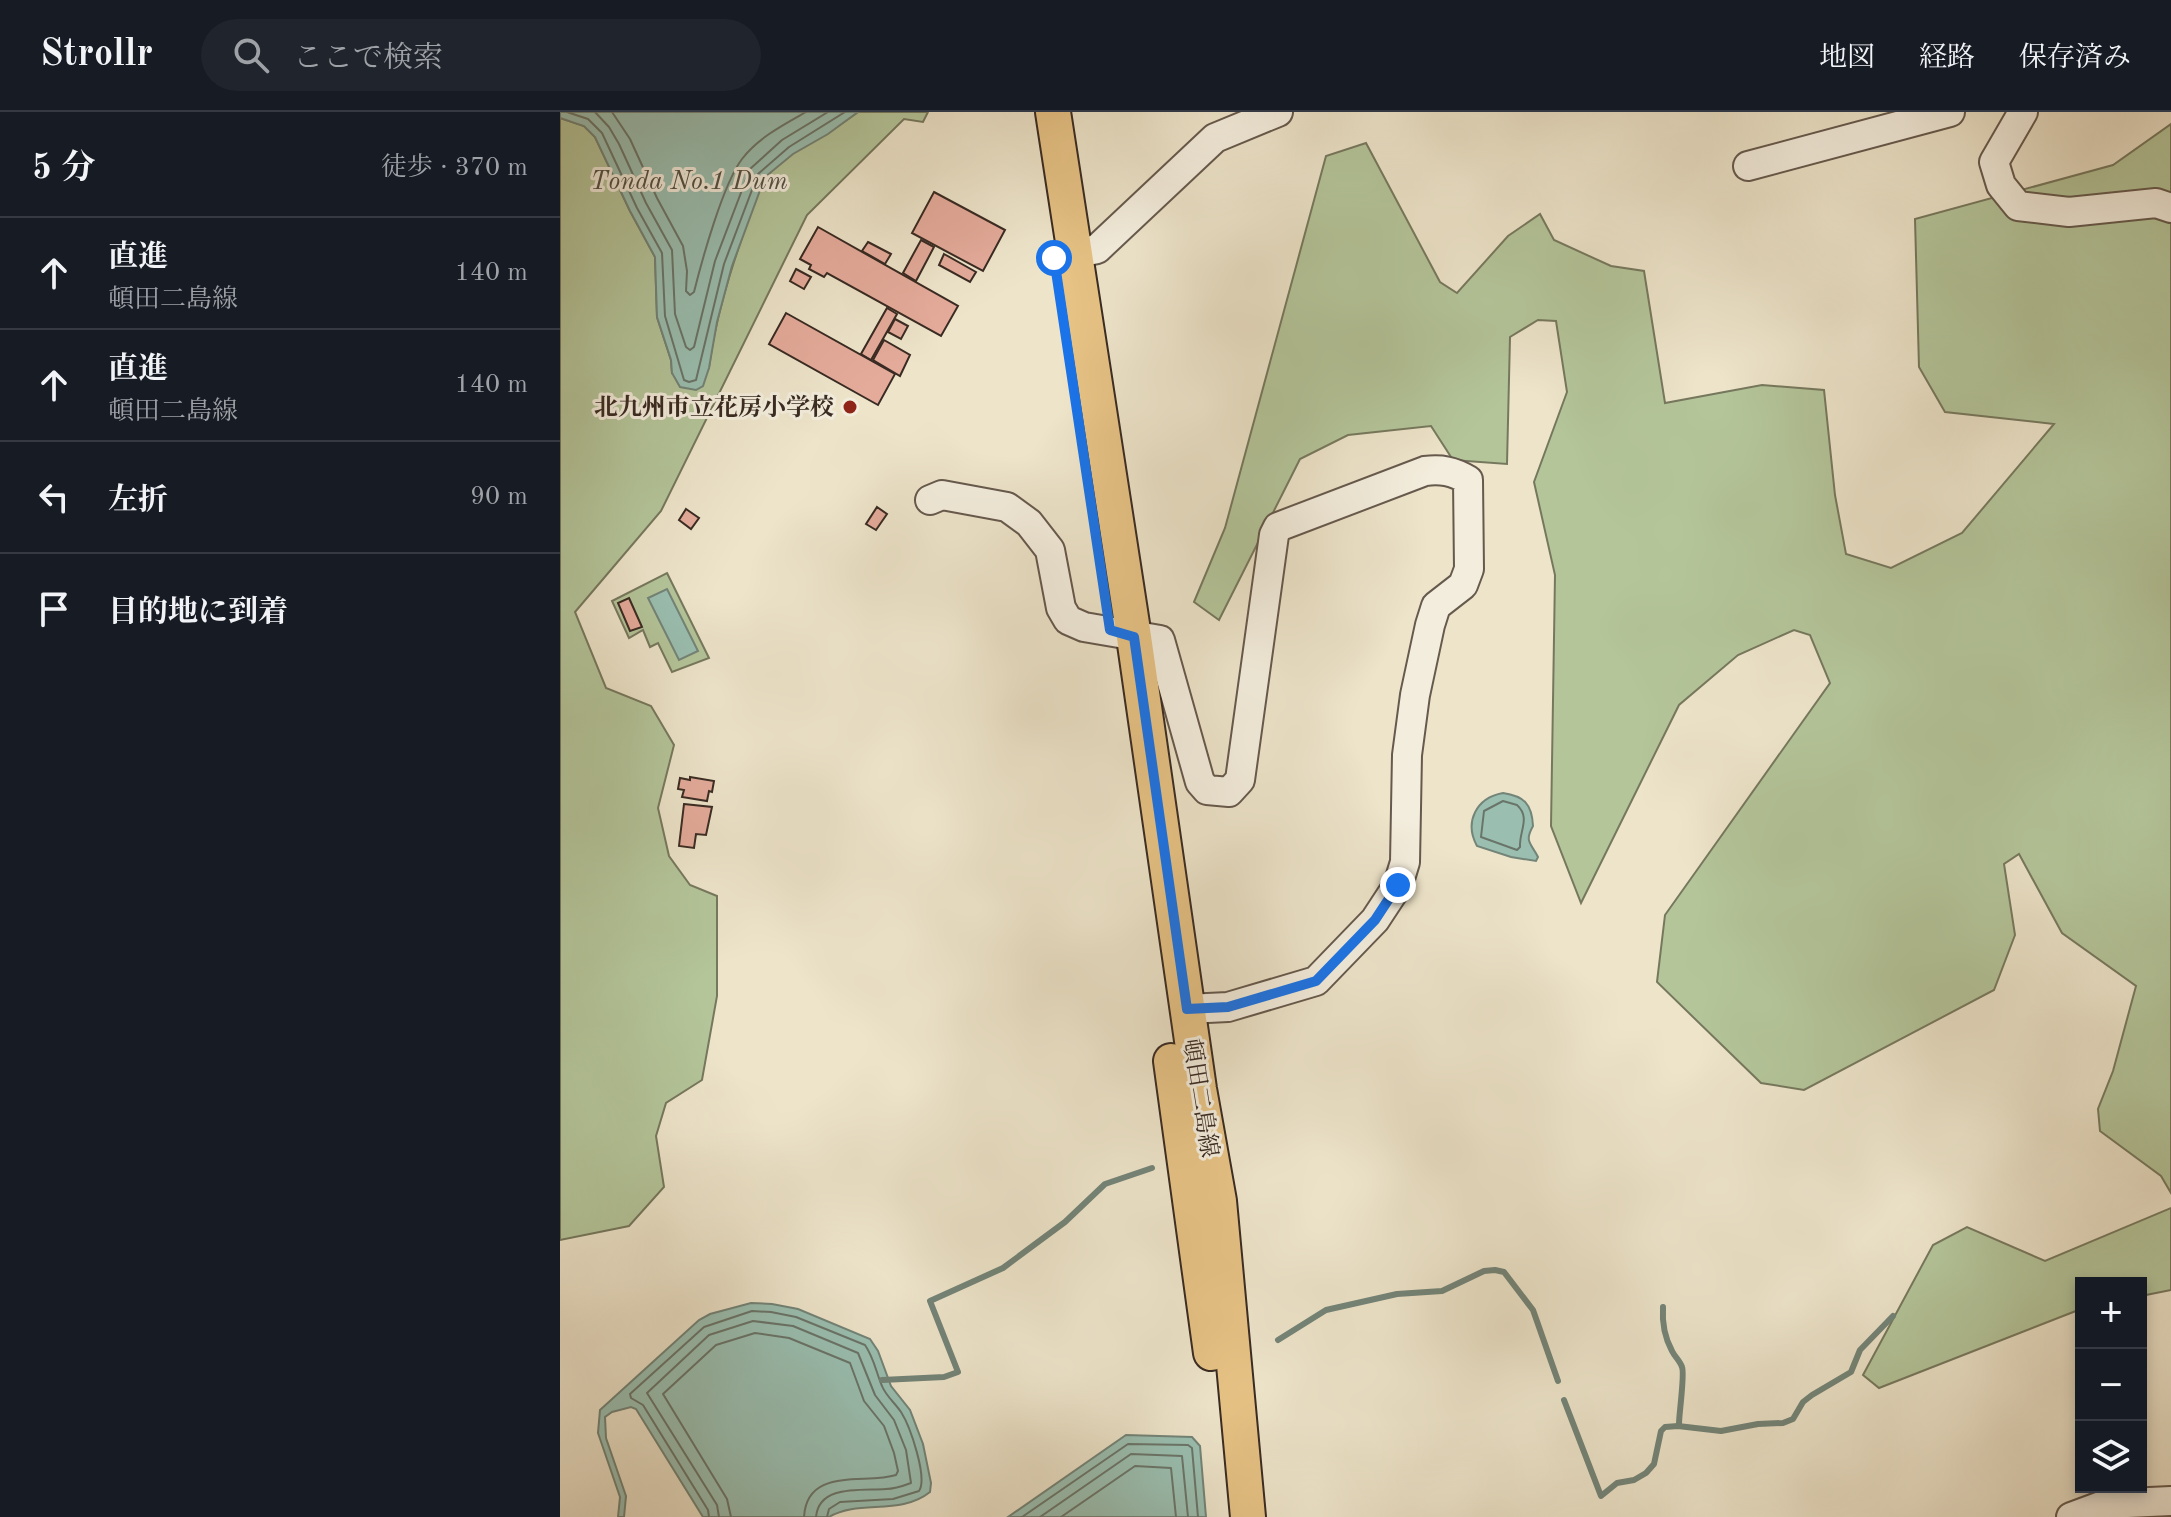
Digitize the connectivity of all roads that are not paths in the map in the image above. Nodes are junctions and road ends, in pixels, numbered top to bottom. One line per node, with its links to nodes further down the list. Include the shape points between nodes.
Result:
1 (1031, 112): 8 (main road, 頓田二島線)
2 (1053, 112): 8 (main road, 頓田二島線)
3 (1278, 112): 8 (street, via 1215,138 1097,249)
4 (1950, 112): 6 (street)
5 (2023, 112): 7 (street, via 1994,162 2001,185 2018,206 2069,212 2156,203)
6 (1748, 166)
7 (2171, 208)
8 (1064, 256): 10 (main road, 頓田二島線)
9 (930, 500): 10 (street, via 942,495 1007,507 1029,523 1050,550 1068,620)
10 (1122, 634): 11 (main road, 頓田二島線); 11 (street, via 1160,640 1200,782 1207,790 1229,792 1240,780 1278,527 1425,471 1456,473 1468,480 1469,569 1463,585 1436,606 1424,653 1407,755 1405,862 1398,885 1375,920 1316,981 1228,1007); 13 (main road, 頓田二島線)
11 (1187, 1009): 14 (main road, 頓田二島線, via 1219,1201)
12 (2171, 1501): 15 (street, via 2106,1504)
13 (1227, 1517)
14 (1248, 1517)
15 (2071, 1517)

